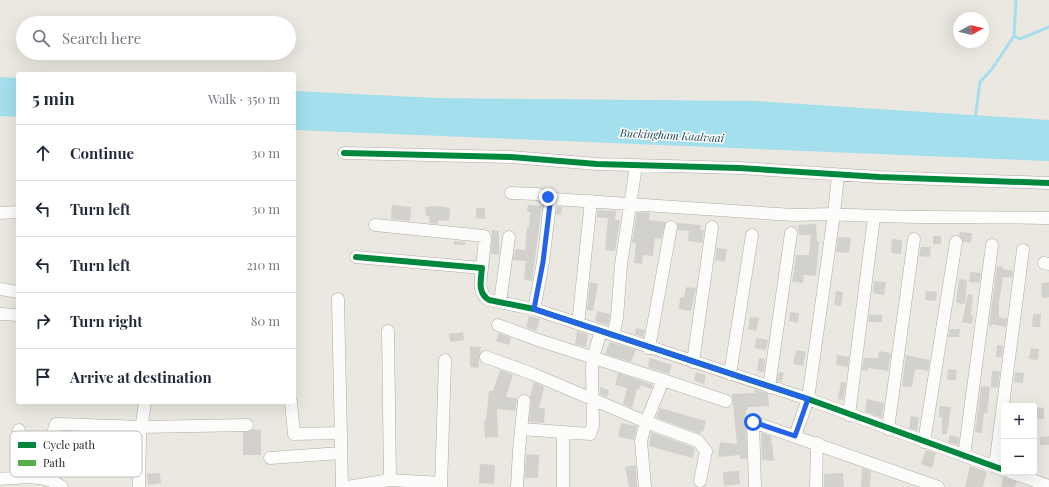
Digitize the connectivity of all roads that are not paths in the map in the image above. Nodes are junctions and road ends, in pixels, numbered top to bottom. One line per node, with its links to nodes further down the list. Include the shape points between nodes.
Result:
1 (344, 153): 2 (street, via 511,157)
2 (636, 166): 3 (street, via 739,168); 8 (street)
3 (838, 175): 4 (street); 11 (street)
4 (1049, 183)
5 (511, 193): 6 (street, via 537,194)
6 (554, 199): 7 (street); 30 (street, via 550,204)
7 (591, 201): 8 (street); 33 (street)
8 (631, 204): 11 (street, via 787,215); 37 (street)
9 (16, 212): 10 (street)
10 (0, 213)
11 (834, 214): 12 (street); 47 (street)
12 (874, 217): 13 (street); 52 (street)
13 (1049, 218)
14 (375, 225): 25 (street, via 484,236)
15 (671, 227): 38 (street)
16 (712, 227): 42 (street)
17 (791, 233): 45 (street)
18 (752, 235): 43 (street)
19 (509, 237): 29 (street)
20 (914, 240): 57 (street)
21 (956, 242): 63 (street)
22 (992, 245): 66 (street)
23 (1023, 250): 68 (street)
24 (356, 257): 25 (street)
25 (482, 268): 29 (street, via 482,294 488,300)
26 (0, 289): 27 (street)
27 (16, 292)
28 (338, 299): 61 (street)
29 (500, 302): 30 (street)
30 (534, 309): 33 (street)
31 (0, 314): 32 (street)
32 (16, 315)
33 (578, 324): 35 (street)
34 (498, 325): 40 (street)
35 (601, 331): 37 (street); 40 (street)
36 (388, 332): 74 (street)
37 (613, 336): 38 (street)
38 (649, 348): 42 (street)
39 (486, 356): 46 (street)
40 (593, 357): 44 (street); 46 (street)
41 (445, 360): 75 (street)
42 (693, 362): 43 (street)
43 (730, 374): 45 (street)
44 (663, 380): 49 (street); 53 (street)
45 (769, 387): 47 (street)
46 (593, 399): 53 (street); 60 (street, via 593,425 590,434)
47 (808, 399): 52 (street); 62 (street)
48 (524, 401): 56 (street)
49 (726, 401)
50 (145, 404): 55 (street)
51 (291, 404): 61 (street, via 294,434)
52 (850, 415): 57 (street)
53 (646, 422): 72 (street, via 690,438 703,446 706,457); 81 (street, via 641,441)
54 (247, 425): 55 (street)
55 (141, 427): 58 (street, via 56,424); 59 (street)
56 (521, 429): 60 (street); 79 (street)
57 (888, 429): 63 (street)
58 (54, 431)
59 (141, 431)
60 (563, 432): 80 (street)
61 (340, 433): 65 (street)
62 (795, 436): 64 (street); 82 (street, via 753,422)
63 (924, 442): 66 (street)
64 (817, 443): 83 (street); 84 (street)
65 (341, 453): 67 (street); 77 (street)
66 (964, 456): 68 (street)
67 (270, 458)
68 (999, 468)
69 (1018, 475): 76 (street)
70 (17, 478): 71 (street); 73 (street)
71 (0, 479)
72 (700, 480)
73 (57, 483)
74 (394, 483): 75 (street); 78 (street)
75 (441, 485)
76 (1049, 486)
77 (342, 487)
78 (347, 487)
79 (517, 487)
80 (563, 487)
81 (644, 487)
82 (755, 487)
83 (816, 487)
84 (938, 487)

